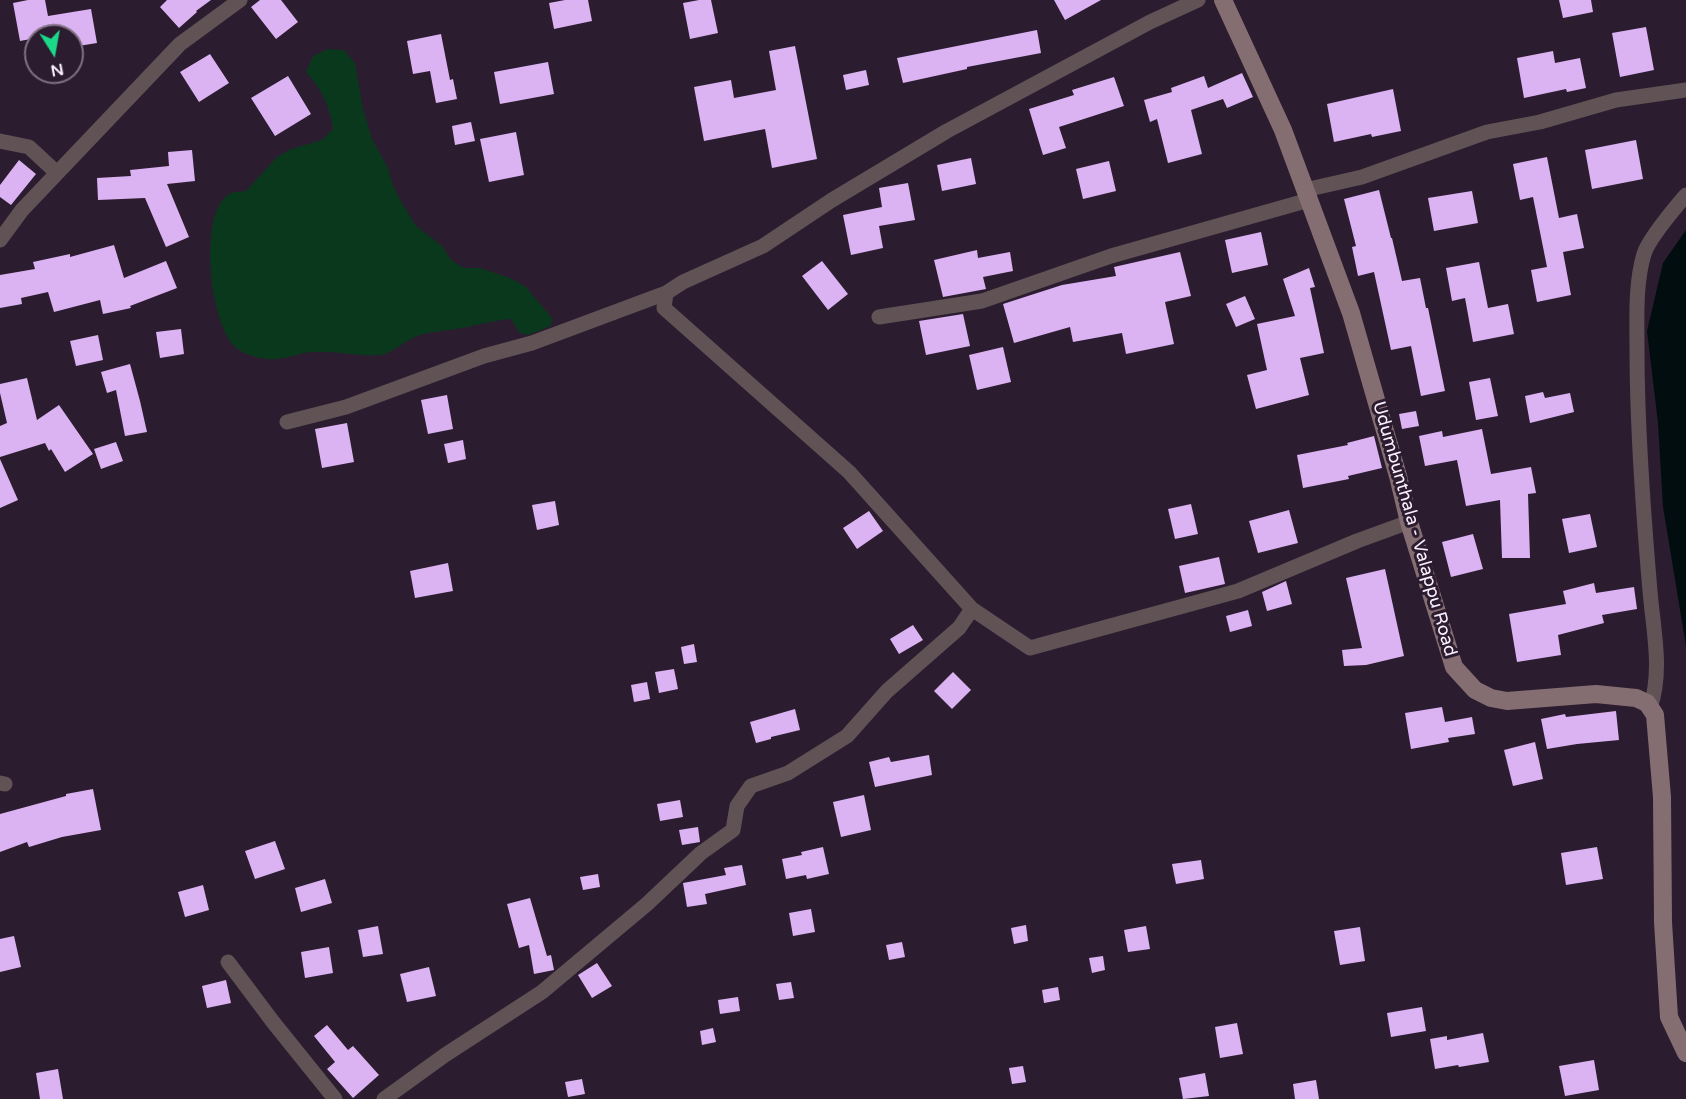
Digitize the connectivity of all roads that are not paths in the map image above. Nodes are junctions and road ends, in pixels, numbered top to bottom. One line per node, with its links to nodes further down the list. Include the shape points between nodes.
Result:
1 (240, 0): 6 (street, via 180,44)
2 (1198, 0): 10 (street, via 947,131 763,246)
3 (1223, 0): 7 (main road, Udumbunthala - Valappu Road, via 1283,130)
4 (1686, 90): 7 (street, via 1616,100 1540,122 1487,132)
5 (0, 141): 6 (street, via 29,147)
6 (57, 173): 9 (street)
7 (1307, 195): 11 (street, via 982,300); 13 (main road, Udumbunthala - Valappu Road, via 1351,313)
8 (1686, 195): 15 (street, via 1645,252 1637,318 1642,498 1657,677)
9 (0, 240)
10 (666, 293): 12 (street, via 532,343); 14 (street, via 664,308 849,472)
11 (879, 317)
12 (287, 422)
13 (1409, 522): 14 (street, via 1238,591 1030,648); 15 (main road, Udumbunthala - Valappu Road, via 1454,667 1475,690 1507,701 1596,694 1636,698)
14 (972, 609): 19 (street, via 959,628 887,691 847,736 788,773 751,786 737,806 733,830 701,853 543,992)
15 (1650, 708): 17 (main road, via 1655,715 1662,798 1669,1017)
16 (228, 962): 18 (street)
17 (1686, 1053)
18 (335, 1099)
19 (384, 1099)

